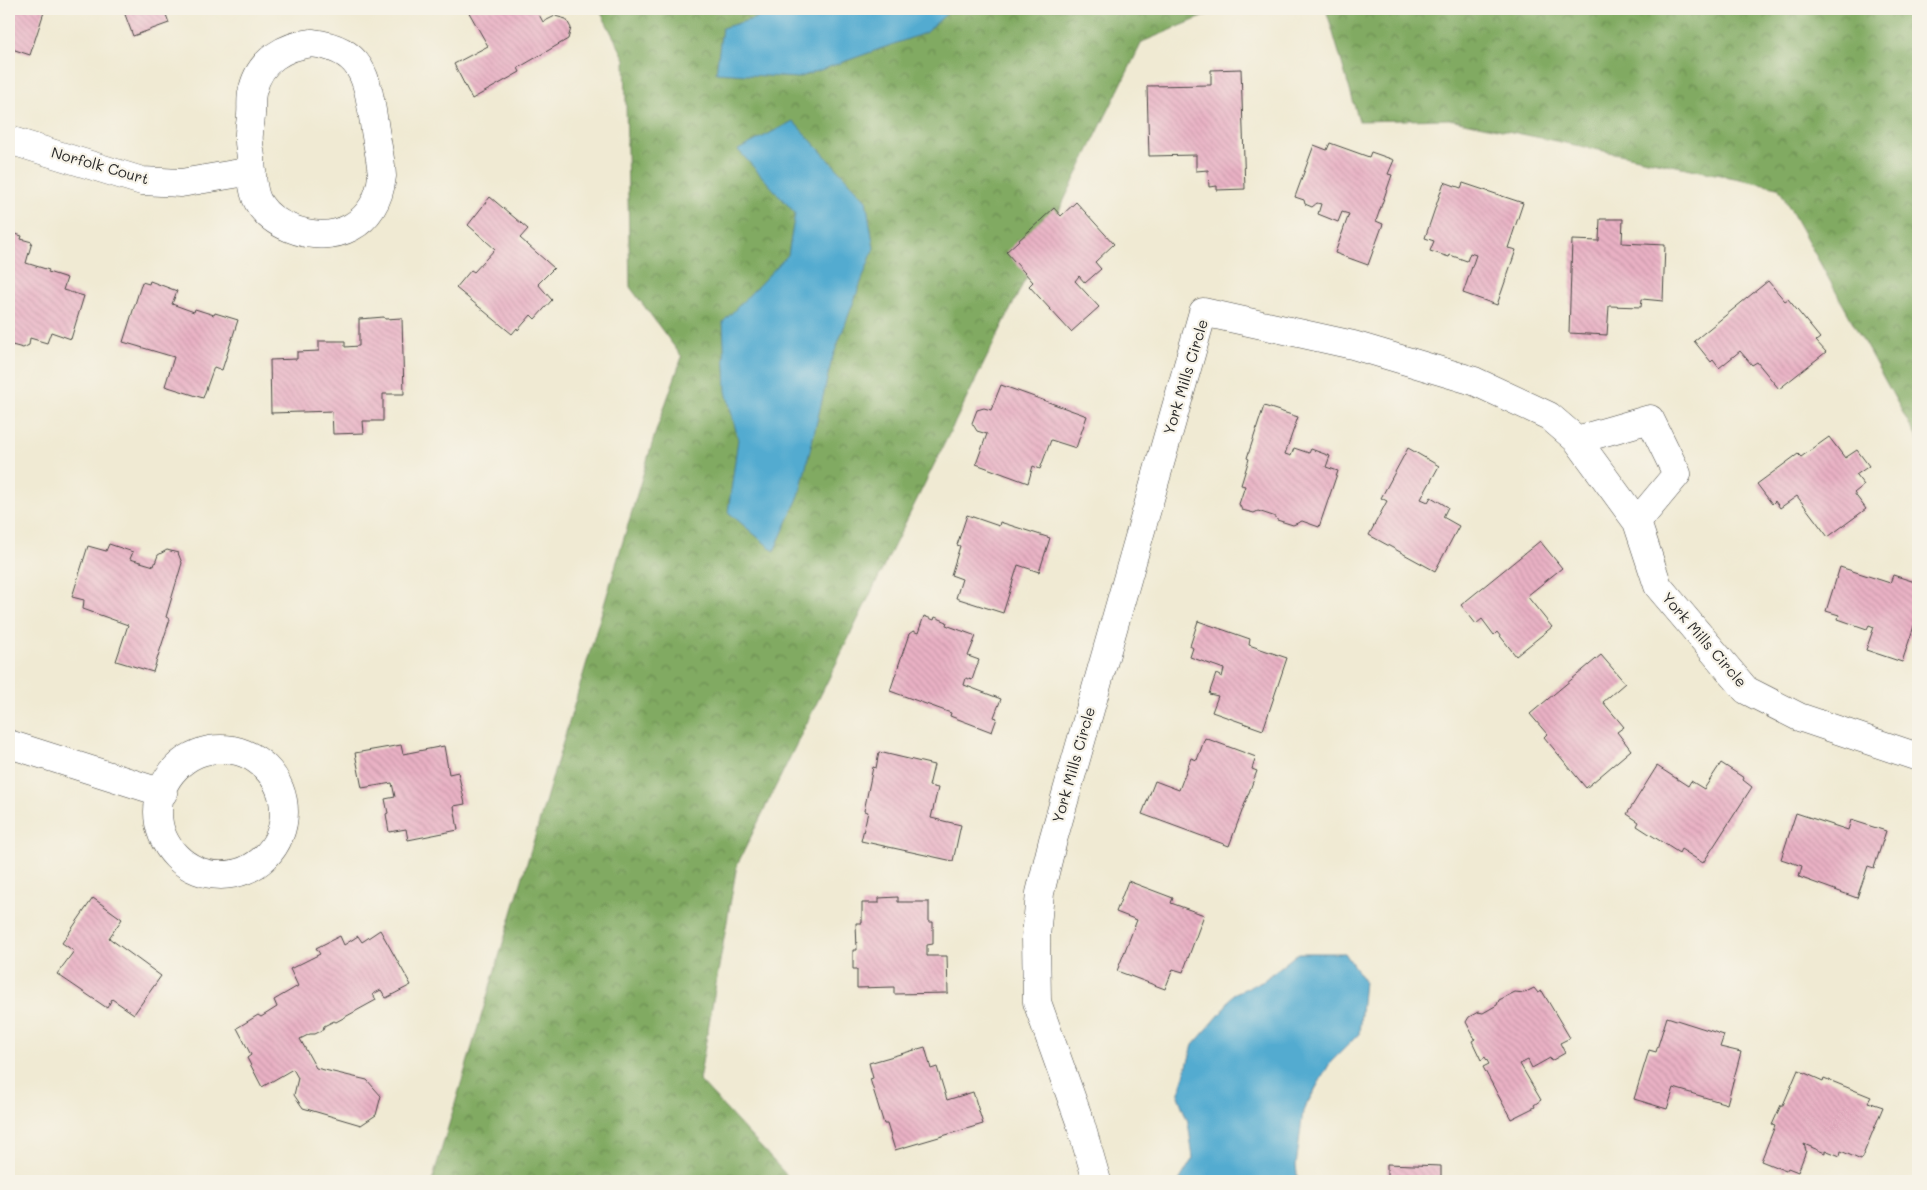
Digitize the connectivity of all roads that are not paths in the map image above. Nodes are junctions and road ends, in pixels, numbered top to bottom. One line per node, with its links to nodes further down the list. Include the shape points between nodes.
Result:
1 (9, 140): 2 (street, Norfolk Court, via 142,182 182,183)
2 (252, 171): 2 (street, via 258,203 273,219 294,229 326,235 344,231 365,217 381,185 381,166 366,82 352,59 329,46 312,43 278,53 265,65 251,96 249,136)
3 (1577, 440): 4 (street, York Mills Circle); 4 (street, via 1650,419 1677,474); 8 (street, York Mills Circle, via 1548,416 1474,381 1352,345 1203,312 1052,840 1040,893 1036,937 1037,1002 1080,1122)
4 (1637, 522): 6 (street, York Mills Circle, via 1658,586 1746,690 1800,717)
5 (9, 744): 7 (street)
6 (1918, 756)
7 (163, 793): 7 (street, via 156,811 159,831 168,848 182,863 199,872 218,876 238,874 271,852 282,832 285,810 280,788 269,770 251,756 230,749 208,749 187,757 170,772)
8 (1097, 1181)

